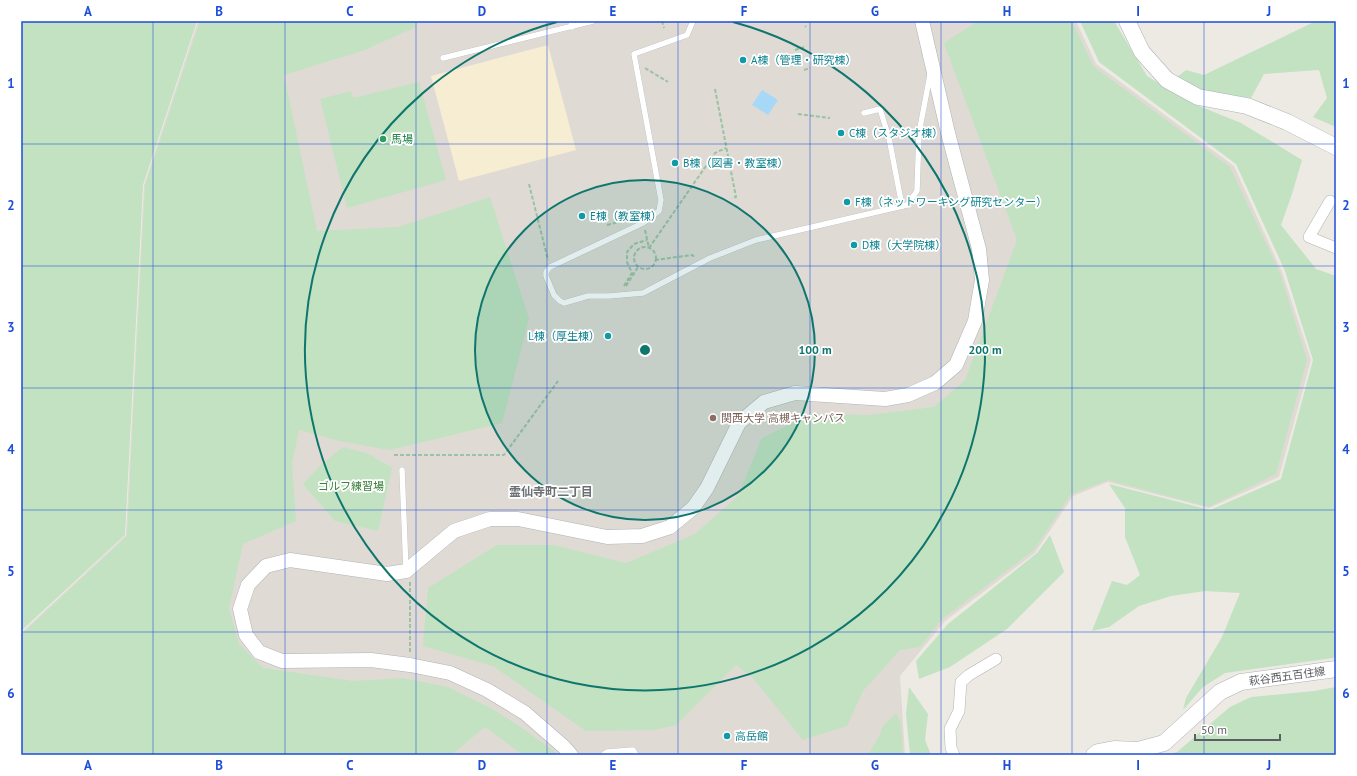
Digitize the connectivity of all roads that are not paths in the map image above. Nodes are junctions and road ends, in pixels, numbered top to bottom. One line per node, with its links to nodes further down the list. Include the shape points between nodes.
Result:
1 (593, 21): 5 (lane)
2 (693, 21): 11 (lane, via 686,35 634,54 661,200 659,211 643,223 550,267 546,276 554,295 560,301 564,303 588,296 643,293 703,261 756,240)
3 (922, 21): 7 (street)
4 (1127, 21): 9 (main road, via 1142,52 1166,80 1198,97 1246,106 1287,122)
5 (572, 24): 6 (lane)
6 (443, 58)
7 (932, 64): 11 (lane, via 919,133 917,191 907,205); 14 (street, via 979,249 982,280 975,321 956,365 935,383 908,395 885,399 795,394 764,402 739,423 707,488 693,508 670,528 642,536 607,537 518,519 490,519 454,531)
8 (864, 113): 11 (lane, via 880,109)
9 (1336, 147)
10 (1330, 201): 12 (street, via 1309,237)
11 (902, 206)
12 (1336, 248)
13 (402, 470): 14 (lane)
14 (408, 575): 17 (street, via 290,560 266,566 248,585 240,609 246,635 258,652 282,661 371,660 450,673 487,690 525,713)
15 (996, 659): 20 (street, via 961,682 959,711 950,729)
16 (1336, 669): 21 (main road, 萩谷西五百住線, via 1241,682 1220,692 1164,742 1138,750 1114,749)
17 (571, 755)
18 (604, 755): 19 (lane, via 607,752 633,750)
19 (636, 755)
20 (954, 755)
21 (1094, 755)

